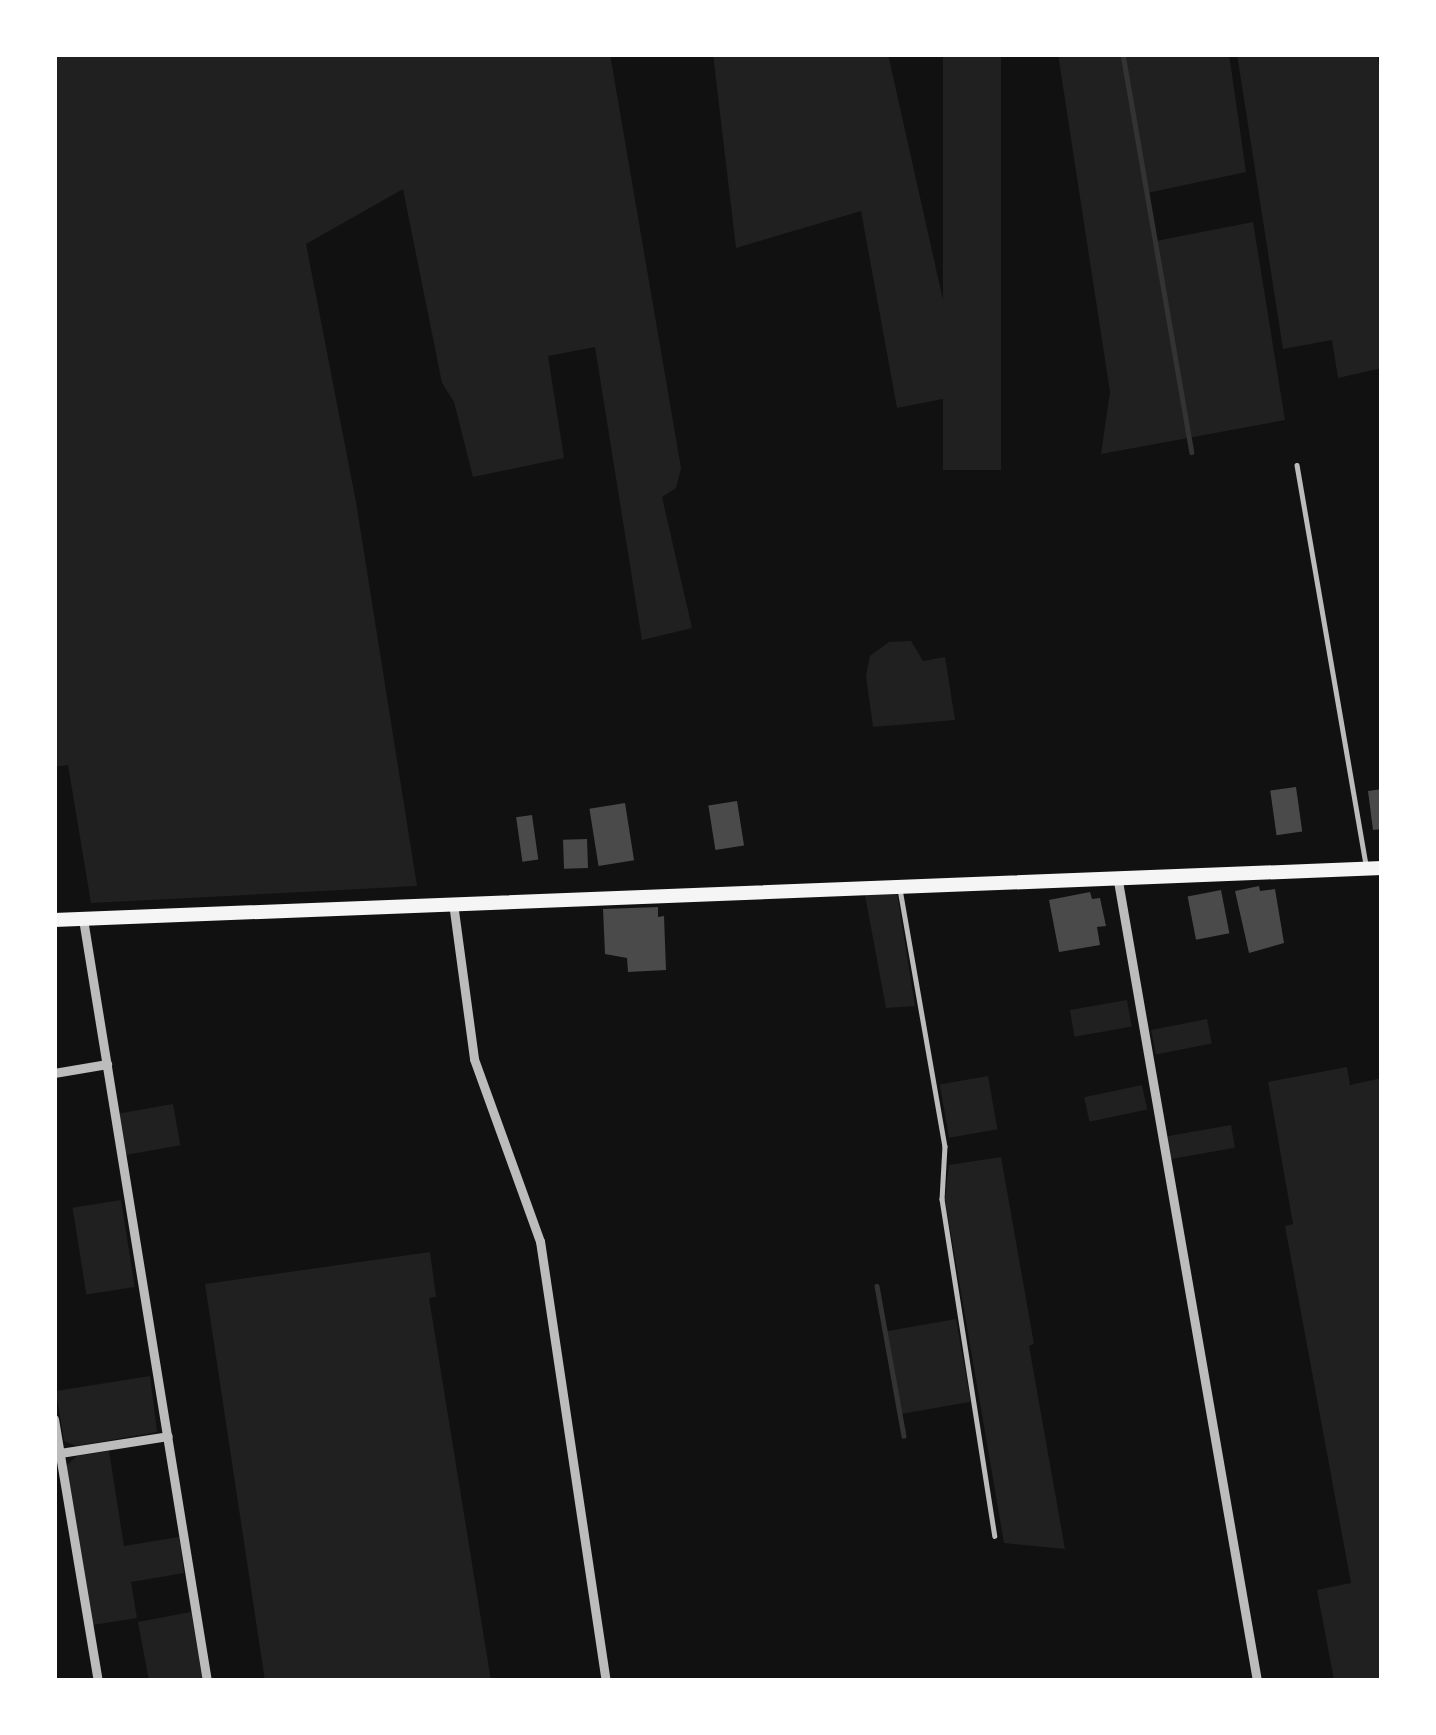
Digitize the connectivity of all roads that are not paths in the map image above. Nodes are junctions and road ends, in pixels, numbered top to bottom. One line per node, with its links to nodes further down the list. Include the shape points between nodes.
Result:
1 (1297, 465): 2 (lane)
2 (1375, 868): 3 (main road)
3 (1118, 880): 4 (main road); 17 (street)
4 (900, 889): 5 (main road); 13 (lane, via 945,1146 942,1198)
5 (453, 902): 6 (main road); 16 (street, via 474,1059 540,1241)
6 (83, 919): 7 (main road); 8 (street)
7 (54, 920)
8 (107, 1064): 9 (street); 11 (street)
9 (54, 1073)
10 (54, 1419): 12 (street)
11 (168, 1436): 12 (street); 15 (street)
12 (60, 1453): 14 (street)
13 (995, 1536)
14 (98, 1681)
15 (207, 1681)
16 (606, 1681)
17 (1257, 1681)

